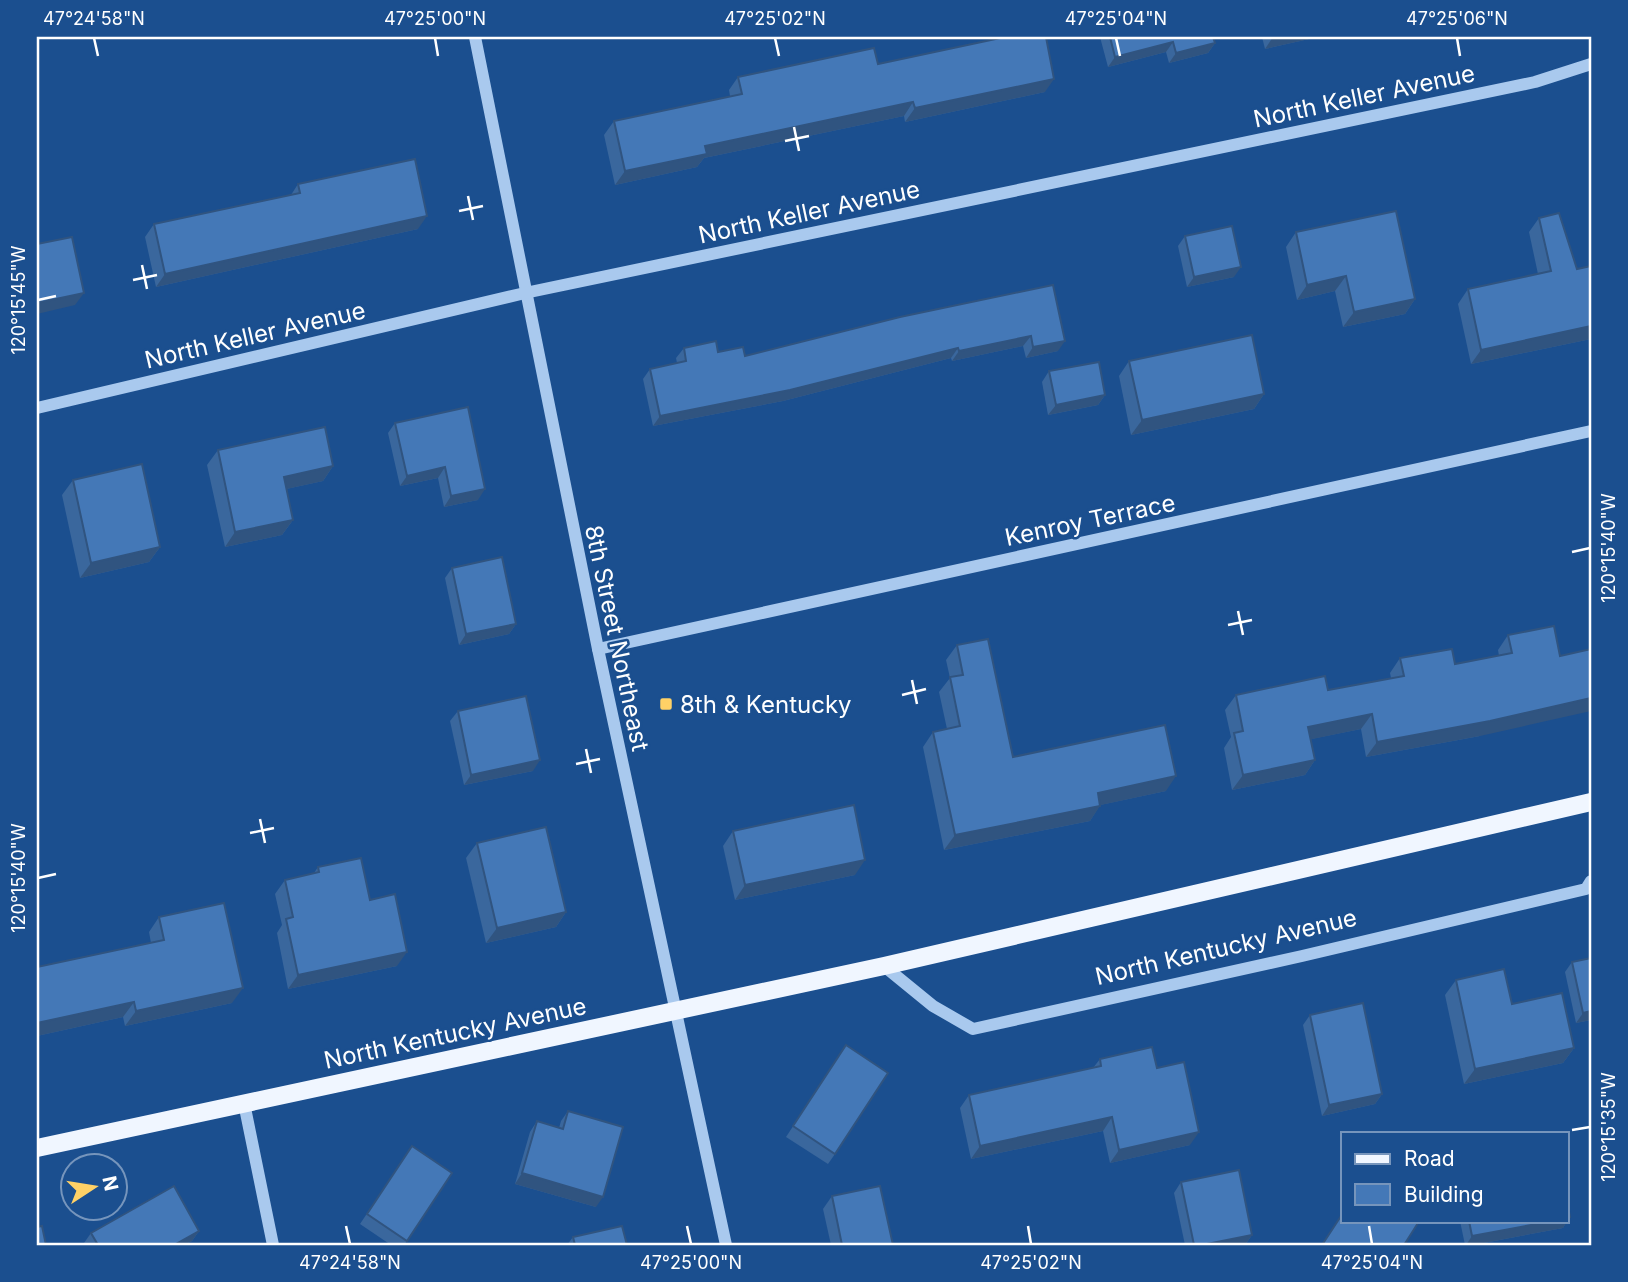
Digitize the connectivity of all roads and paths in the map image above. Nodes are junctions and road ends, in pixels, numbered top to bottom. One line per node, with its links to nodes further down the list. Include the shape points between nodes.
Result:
1 (475, 37): 3 (street, 8th Street Northeast)
2 (1591, 64): 3 (street, North Keller Avenue, via 1535,82)
3 (525, 293): 4 (street, North Keller Avenue); 6 (street, 8th Street Northeast)
4 (37, 408)
5 (1591, 431): 6 (street, Kenroy Terrace)
6 (598, 649): 10 (street, 8th Street Northeast)
7 (1591, 802): 9 (main road, North Kentucky Avenue)
8 (1591, 881): 9 (street, North Kentucky Avenue, via 1586,889 973,1029 933,1006)
9 (884, 966): 10 (main road, North Kentucky Avenue)
10 (674, 1010): 11 (main road, North Kentucky Avenue); 14 (street, 8th Street Northeast)
11 (244, 1103): 12 (main road, North Kentucky Avenue); 13 (street)
12 (37, 1149)
13 (273, 1245)
14 (726, 1245)

